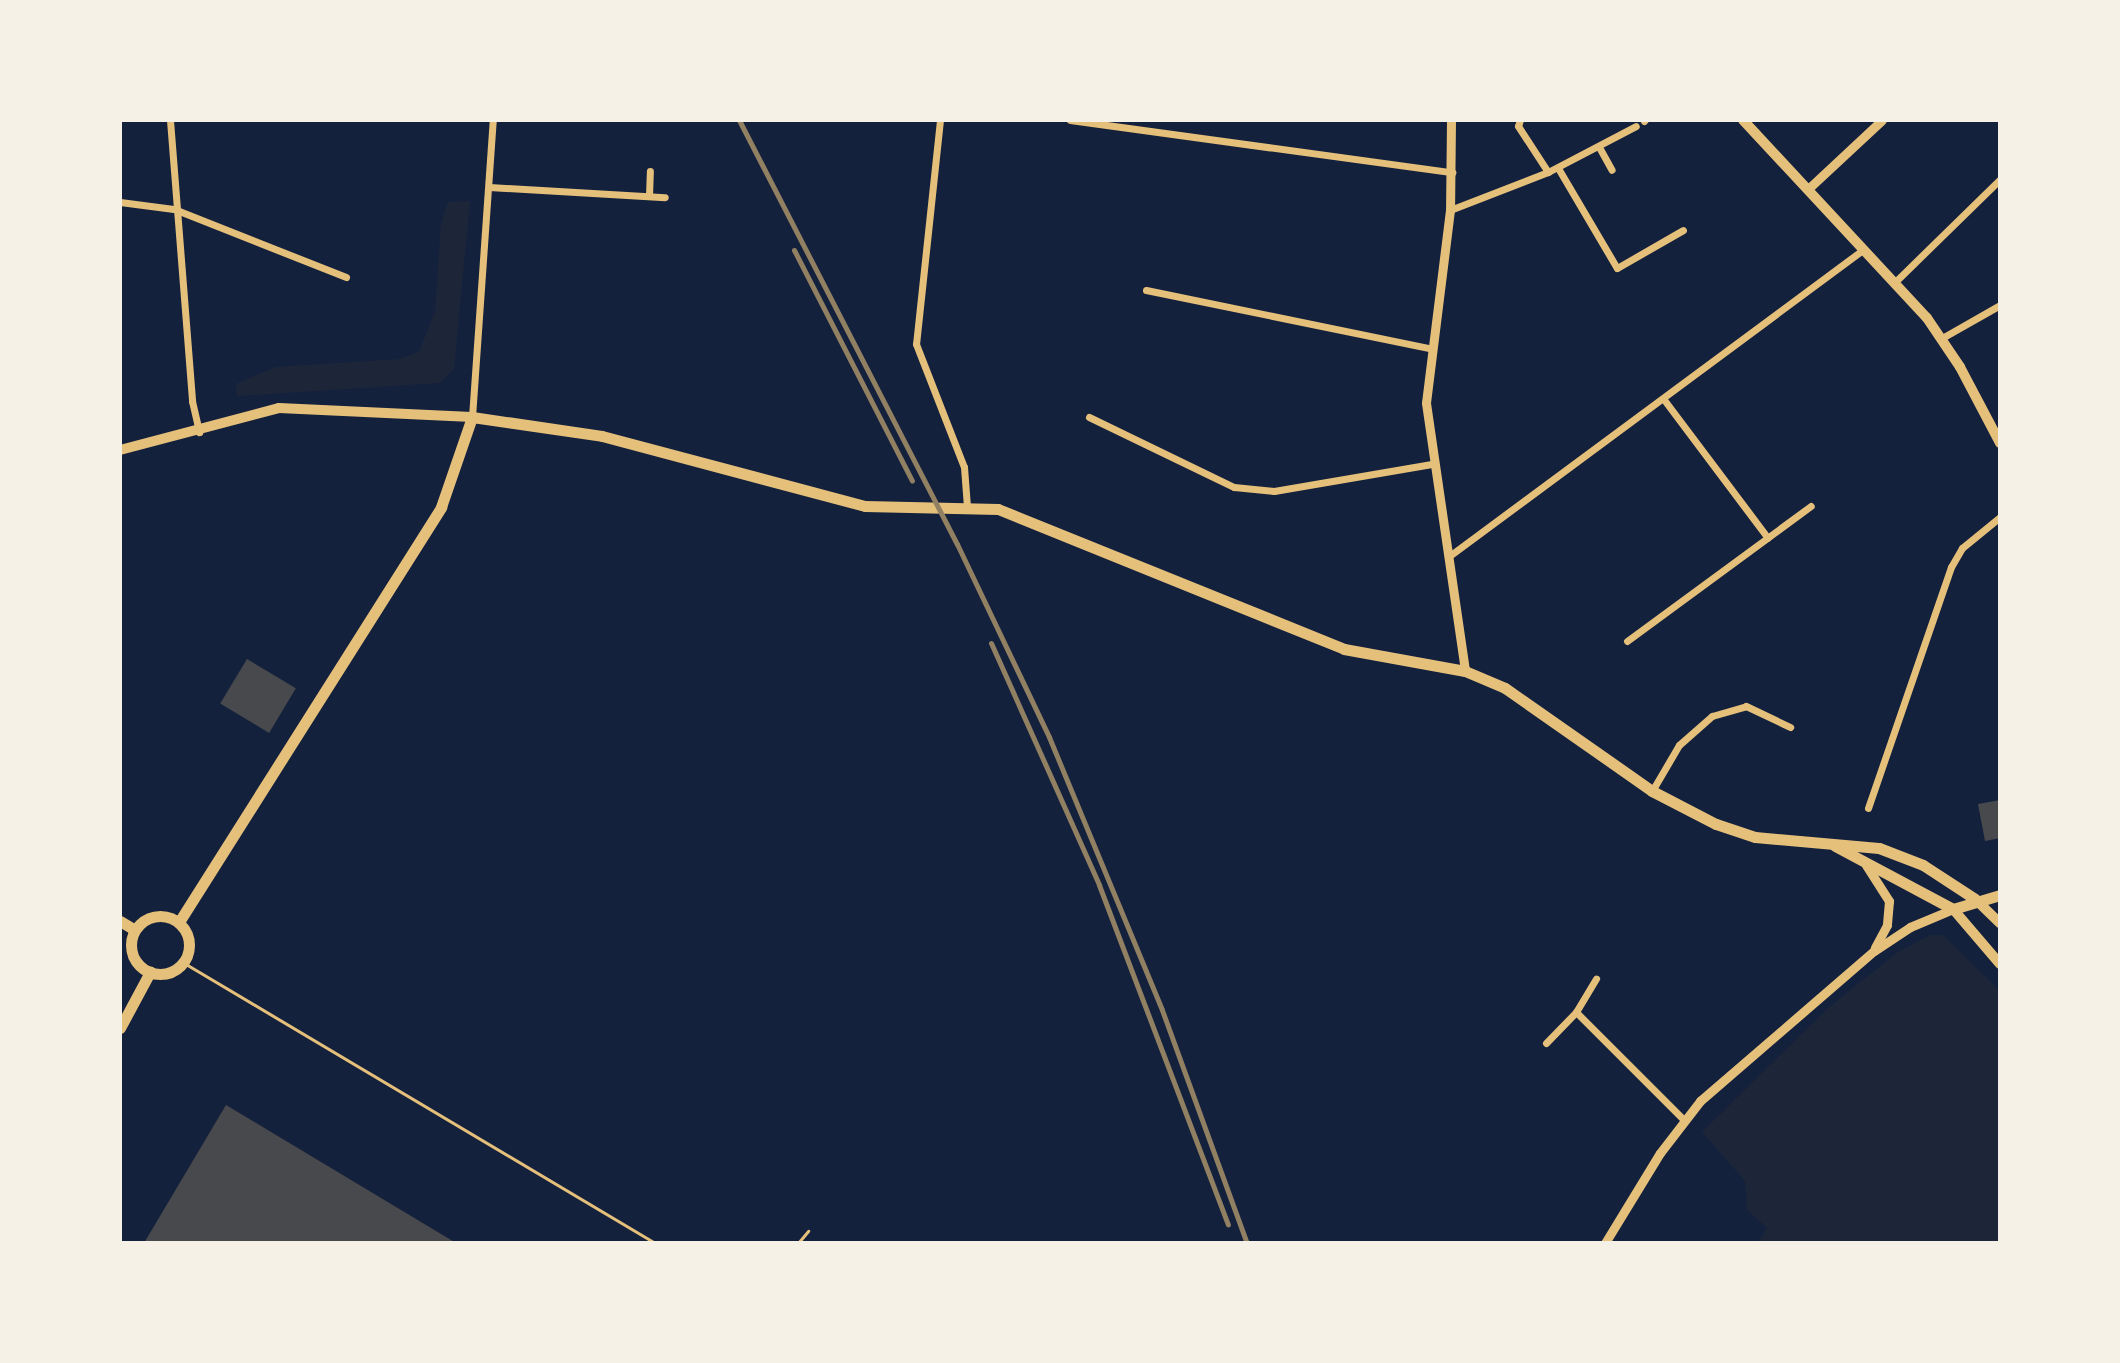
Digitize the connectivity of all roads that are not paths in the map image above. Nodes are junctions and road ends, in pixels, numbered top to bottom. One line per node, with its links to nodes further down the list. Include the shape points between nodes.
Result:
1 (170, 120): 22 (street)
2 (493, 120): 17 (street)
3 (940, 120): 40 (street, via 916,344 964,467)
4 (1070, 120): 14 (street)
5 (1451, 120): 14 (street)
6 (1520, 120): 15 (street, via 1518,126)
7 (1743, 120): 18 (main road)
8 (1882, 120): 18 (street)
9 (1642, 122): 10 (street)
10 (1599, 147): 11 (street); 12 (street)
11 (1558, 168): 15 (street); 24 (street, via 1617,268)
12 (1612, 170)
13 (650, 171): 19 (street)
14 (1452, 172): 23 (street)
15 (1548, 172): 23 (street)
16 (2000, 179): 27 (street)
17 (489, 187): 19 (street); 33 (street)
18 (1808, 189): 25 (main road)
19 (649, 196): 20 (street)
20 (665, 197)
21 (120, 202): 22 (street)
22 (174, 209): 26 (street); 35 (street)
23 (1450, 210): 31 (street)
24 (1683, 230)
25 (1864, 249): 27 (main road); 32 (street)
26 (346, 277)
27 (1895, 282): 30 (main road)
28 (1146, 290): 31 (street)
29 (2000, 305): 30 (street)
30 (1942, 338): 36 (main road)
31 (1429, 348): 38 (street, via 1426,403)
32 (1665, 401): 42 (street); 43 (street)
33 (472, 417): 35 (main road, via 279,408); 40 (main road, via 602,436 891,510); 55 (main road, via 441,507)
34 (1089, 417): 38 (street, via 1234,487 1274,491)
35 (199, 432): 37 (main road)
36 (2000, 443)
37 (120, 450)
38 (1432, 464): 43 (street)
39 (1811, 506): 42 (street)
40 (965, 508): 45 (main road, via 998,509 1344,649)
41 (2000, 517): 48 (street, via 1962,548 1951,567)
42 (1768, 538): 44 (street)
43 (1448, 557): 45 (street)
44 (1627, 641)
45 (1465, 671): 47 (main road, via 1530,703)
46 (1790, 727): 47 (street, via 1746,706 1712,716 1679,745)
47 (1652, 791): 49 (main road, via 1681,809 1755,837)
48 (1868, 808)
49 (1832, 845): 50 (main road); 52 (main road, via 1855,844 1900,854)
50 (1861, 859): 53 (main road); 58 (street, via 1889,901 1887,925)
51 (2000, 895): 52 (main road)
52 (1975, 899): 53 (main road); 56 (main road)
53 (1953, 909): 58 (street, via 1910,927); 60 (main road)
54 (120, 921): 57 (main road)
55 (179, 922): 57 (main road, via 156,916); 59 (main road, via 189,944)
56 (2000, 923)
57 (135, 930): 61 (main road, via 133,953)
58 (1874, 951): 66 (street)
59 (184, 963): 61 (main road, via 165,973); 68 (lane)
60 (2000, 964)
61 (150, 972): 64 (main road)
62 (1596, 979): 63 (street)
63 (1576, 1012): 65 (street); 66 (street)
64 (120, 1028)
65 (1546, 1043)
66 (1683, 1119): 70 (street)
67 (808, 1231): 69 (lane)
68 (655, 1243)
69 (798, 1243)
70 (1605, 1243)

